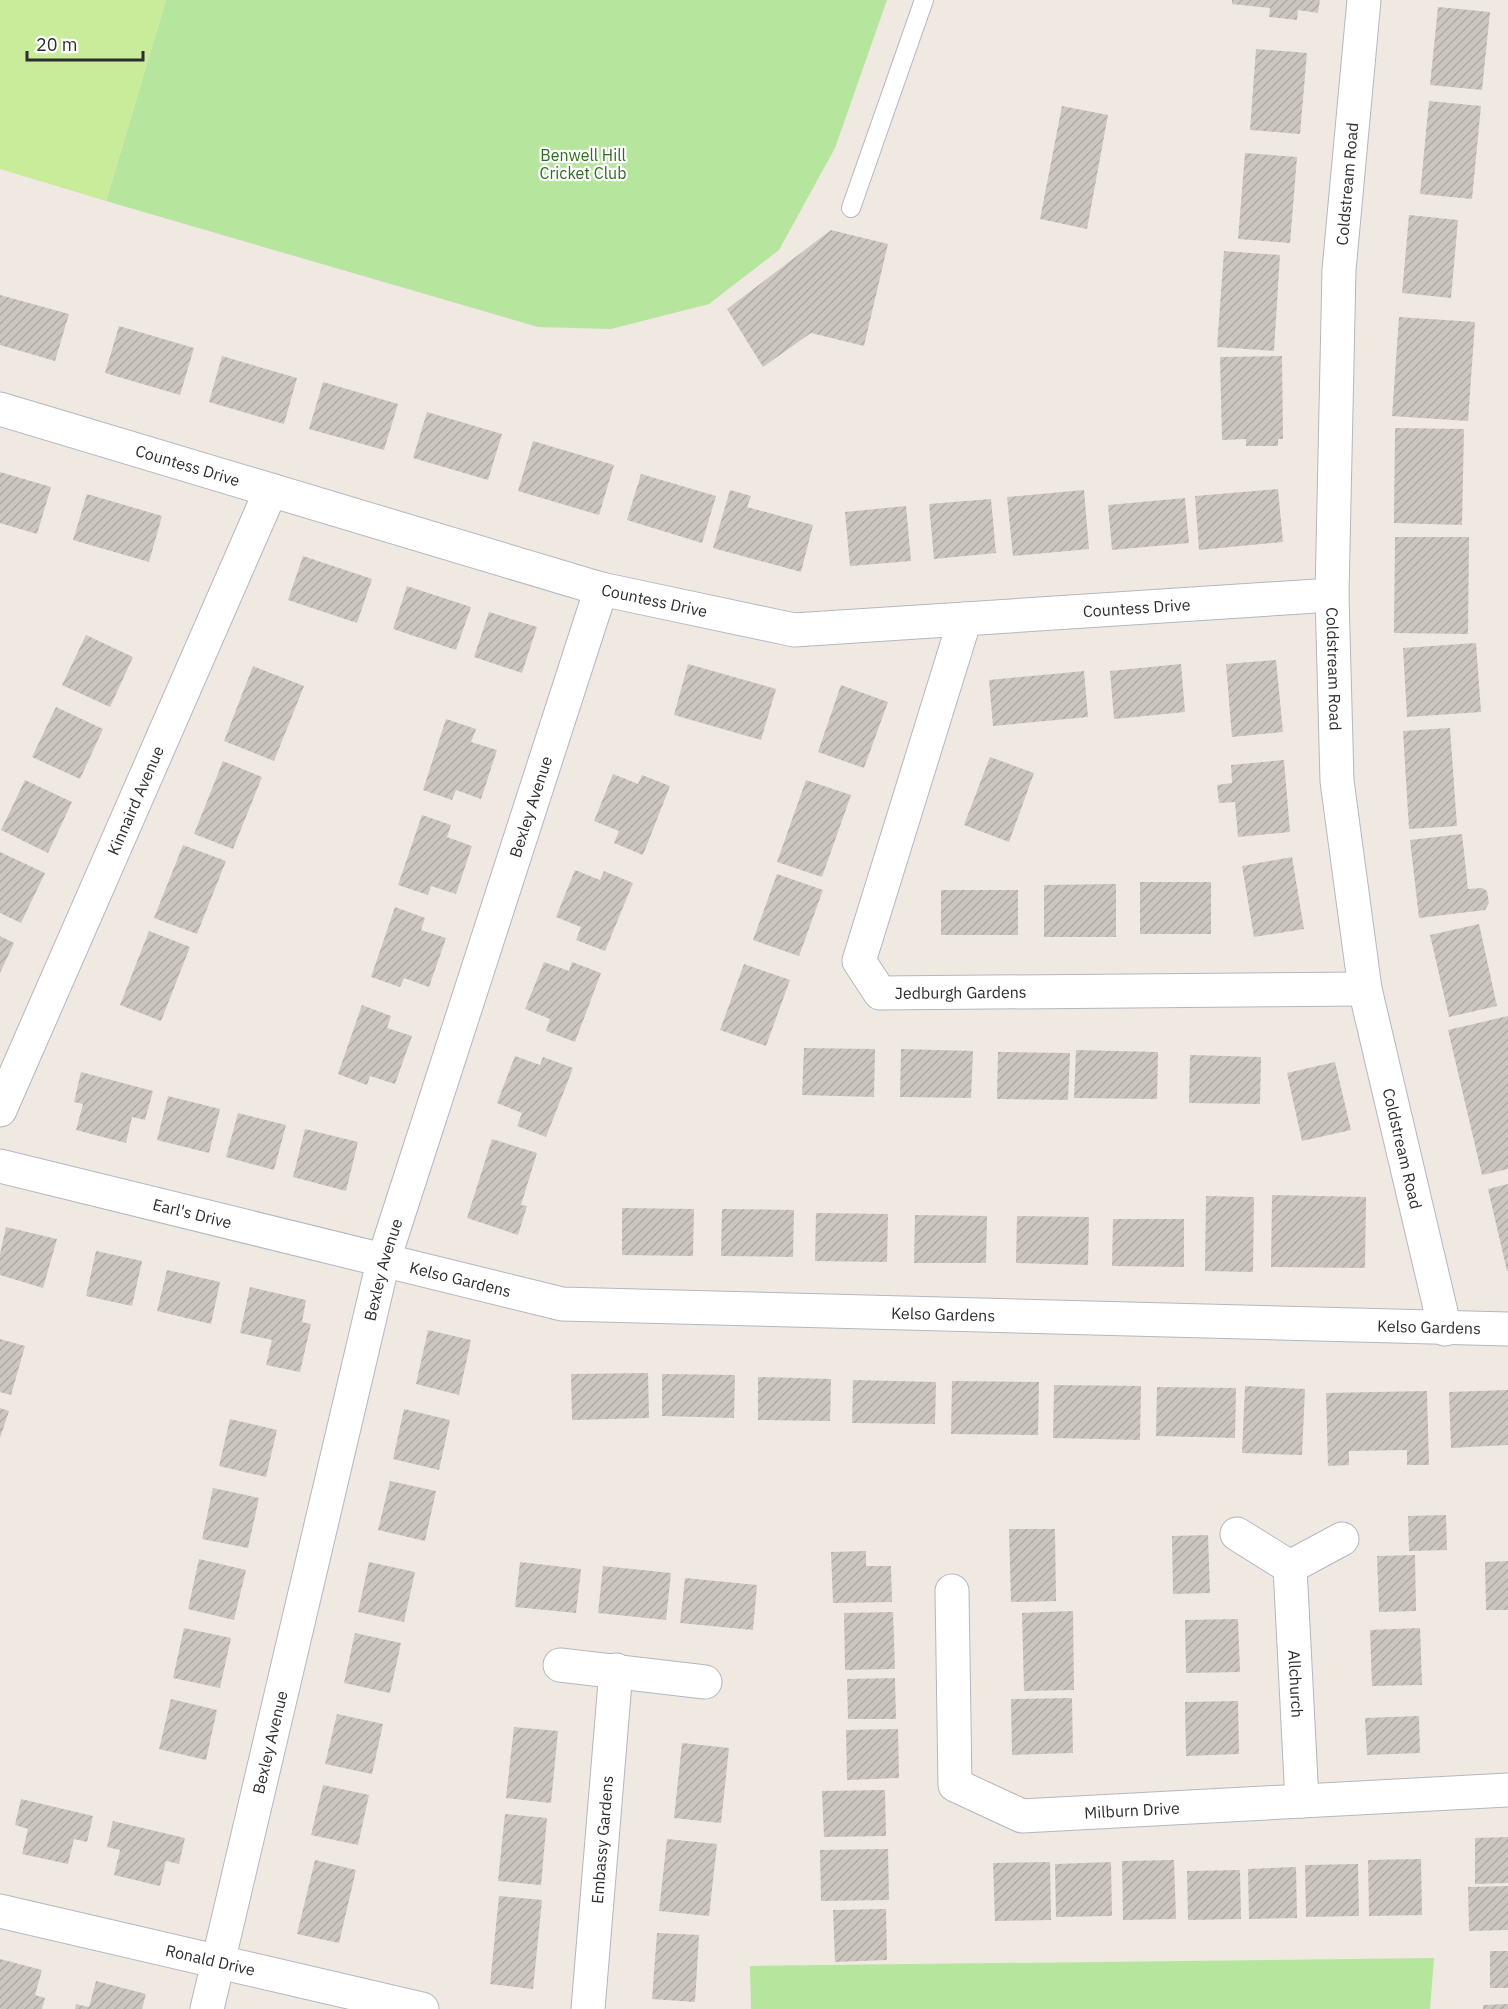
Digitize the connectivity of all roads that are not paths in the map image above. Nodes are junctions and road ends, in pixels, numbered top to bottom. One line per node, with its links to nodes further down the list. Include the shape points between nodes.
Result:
1 (924, 0): 3 (lane)
2 (1364, 0): 7 (street, Coldstream Road, via 1339,270)
3 (851, 208)
4 (0, 409): 5 (street, Countess Drive)
5 (271, 490): 6 (street, Countess Drive); 10 (street, Kinnaird Avenue)
6 (602, 589): 8 (street, Countess Drive, via 794,630); 12 (street, Bexley Avenue)
7 (1332, 595): 8 (street, Countess Drive); 9 (street, Coldstream Road, via 1337,780)
8 (965, 619): 9 (street, Jedburgh Gardens, via 859,961 880,993)
9 (1365, 989): 13 (street, Coldstream Road)
10 (0, 1110)
11 (0, 1166): 12 (street, Earl's Drive)
12 (383, 1262): 13 (street, Kelso Gardens, via 562,1304); 25 (street, Bexley Avenue)
13 (1445, 1329): 14 (street, Kelso Gardens)
14 (1508, 1329)
15 (1237, 1534): 17 (street)
16 (1342, 1539): 17 (street)
17 (1290, 1567): 23 (street, Allchurch)
18 (952, 1591): 23 (street, Milburn Drive, via 956,1785 1022,1816)
19 (560, 1665): 20 (street)
20 (616, 1670): 21 (street); 28 (street, Embassy Gardens)
21 (705, 1682)
22 (1508, 1790): 23 (street, Milburn Drive)
23 (1302, 1801)
24 (0, 1911): 25 (street, Ronald Drive)
25 (218, 1963): 26 (street, Bexley Avenue); 27 (street, Ronald Drive)
26 (207, 2009)
27 (422, 2009)
28 (588, 2009)

